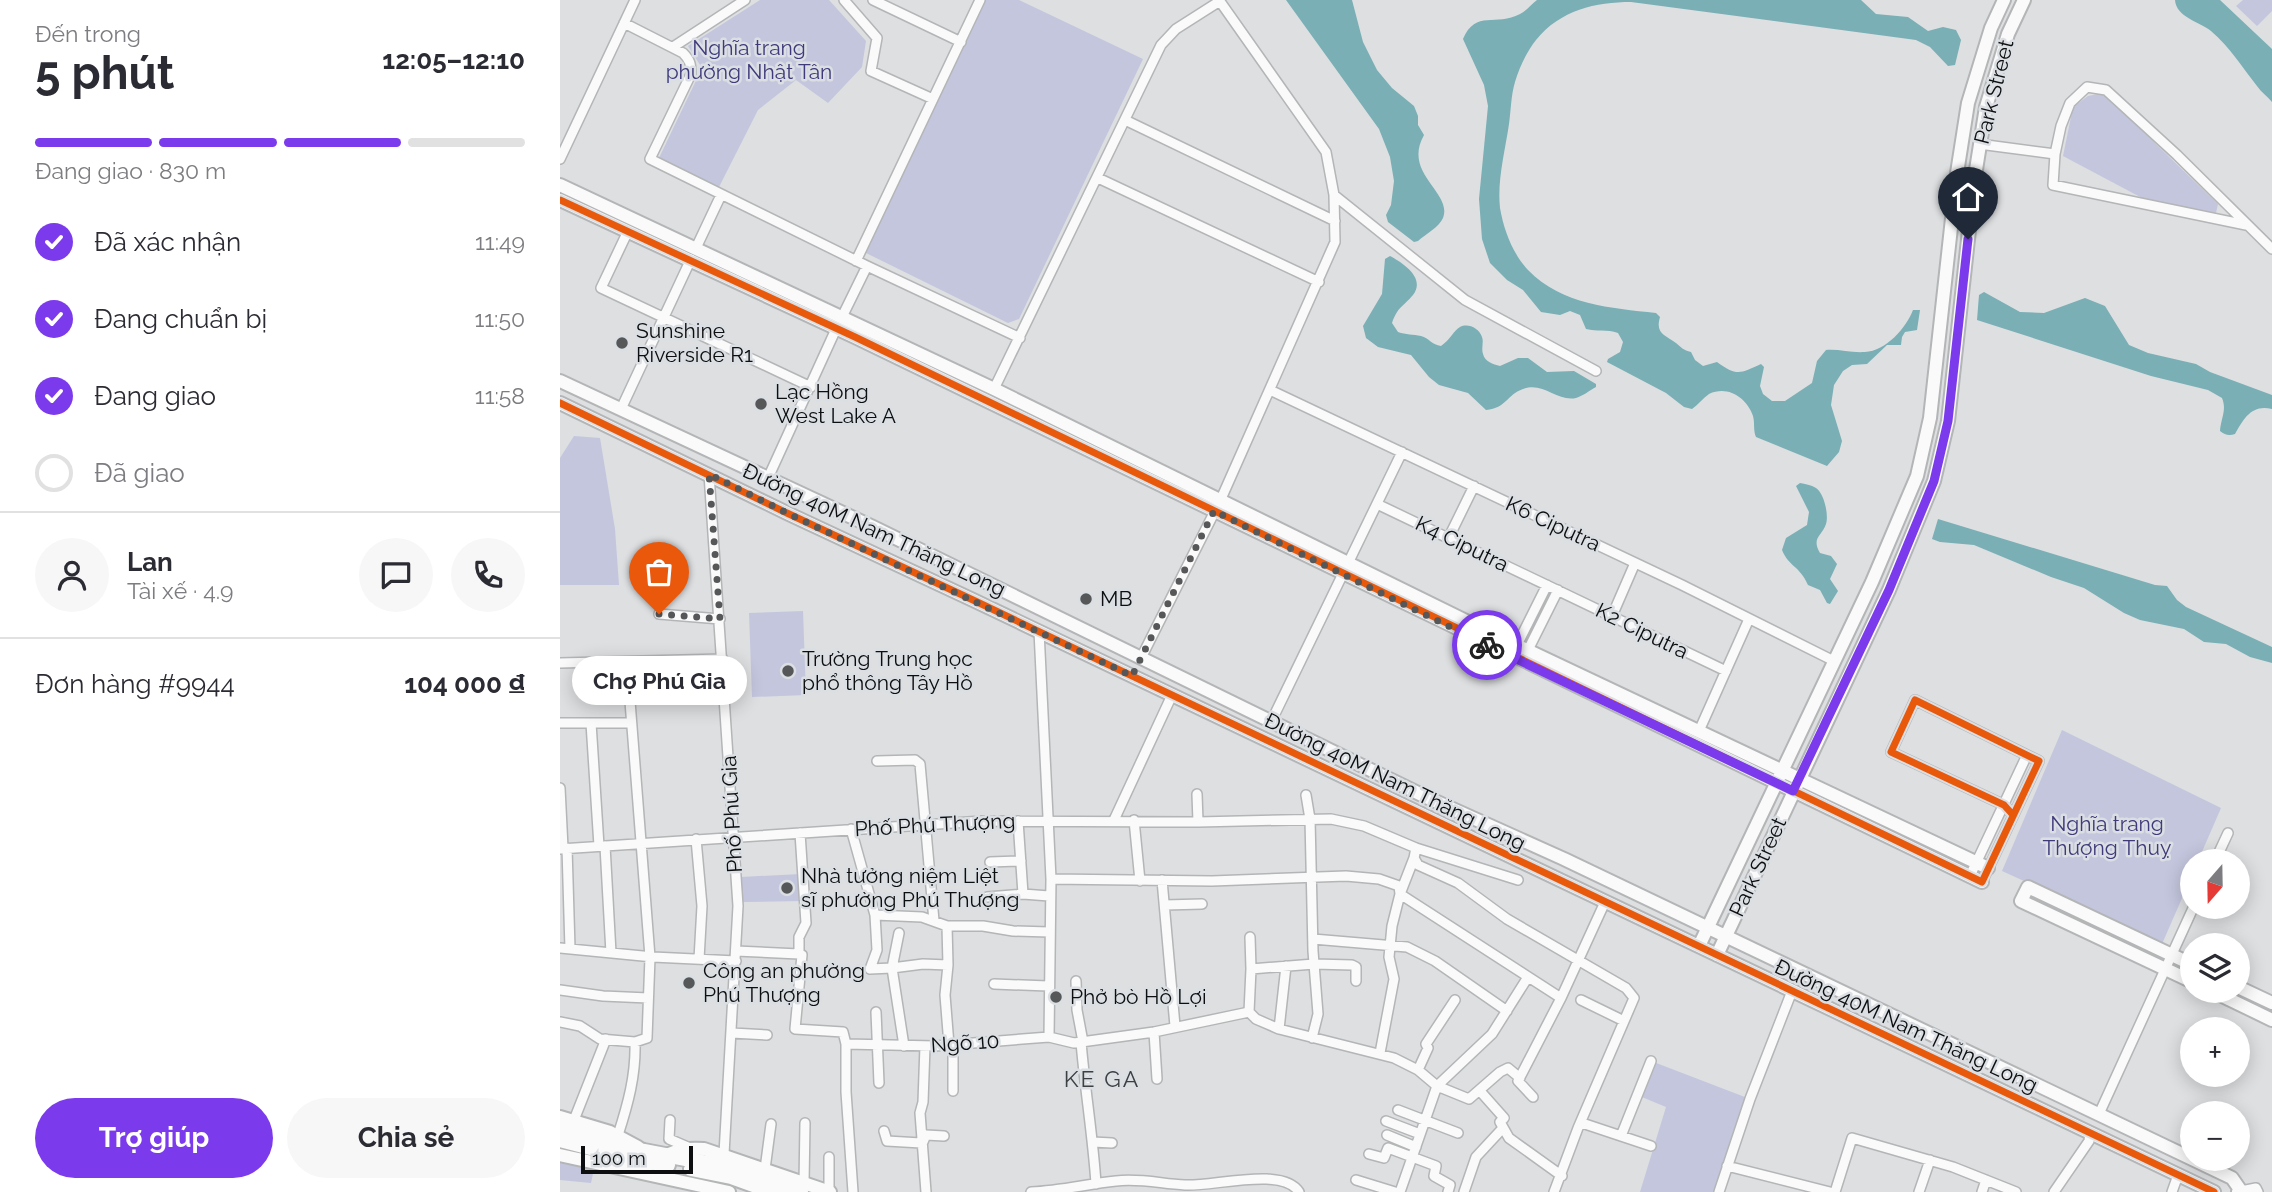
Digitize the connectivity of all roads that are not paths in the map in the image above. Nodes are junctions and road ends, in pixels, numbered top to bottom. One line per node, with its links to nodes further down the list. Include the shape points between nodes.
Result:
1 (635, 0): 9 (street)
2 (745, 0): 11 (street)
3 (844, 0): 12 (street, via 877,38 871,71)
4 (873, 0): 10 (street)
5 (981, 0): 10 (street)
6 (1220, 0): 13 (street, via 1176,29 1161,45); 20 (street, via 1326,152)
7 (2004, 0): 22 (street, Park Street, via 1968,103)
8 (2024, 0): 14 (street, Park Street, via 1994,76)
9 (624, 23): 11 (street); 16 (street)
10 (961, 42): 12 (street)
11 (673, 47): 19 (street, via 689,59 691,74 650,159)
12 (933, 99): 29 (street)
13 (1125, 120): 17 (street); 24 (street)
14 (1979, 144): 15 (street); 23 (street, Park Street)
15 (2055, 154): 25 (street, via 2053,185); 25 (street, via 2070,103 2087,87 2106,90)
16 (560, 159)
17 (1098, 178): 31 (street); 34 (street)
18 (560, 185): 28 (street)
19 (721, 195): 28 (street); 29 (street)
20 (1334, 195): 24 (street); 35 (street, via 1465,300)
21 (560, 200): 26 (street)
22 (1954, 200): 23 (street); 63 (street, Park Street, via 1924,449 1905,507)
23 (1972, 202): 75 (street, Park Street, via 1948,421 1934,481 1889,590)
24 (1335, 221): 31 (street, via 1335,242)
25 (2246, 225): 27 (street)
26 (628, 232): 28 (street); 32 (street, via 601,288)
27 (2272, 249)
28 (694, 254): 32 (street); 33 (street)
29 (856, 261): 30 (street)
30 (867, 266): 33 (street); 34 (street)
31 (1319, 282): 38 (street)
32 (663, 318): 37 (street); 41 (street)
33 (839, 323): 37 (street); 39 (street)
34 (1020, 338): 39 (street)
35 (1596, 371)
36 (560, 381): 41 (street, Đường 40M Nam Thăng Long)
37 (811, 387): 46 (street)
38 (1270, 390): 44 (street, K6 Ciputra); 49 (street)
39 (991, 395): 49 (street)
40 (561, 408): 43 (street, Đường 40M Nam Thăng Long)
41 (621, 410): 42 (street, Đường 40M Nam Thăng Long)
42 (668, 432): 43 (street); 46 (street, Đường 40M Nam Thăng Long)
43 (660, 451): 45 (street, Đường 40M Nam Thăng Long)
44 (1402, 452): 47 (street, K6 Ciputra); 48 (street)
45 (709, 474): 57 (street, Phố Phú Gia); 59 (street, Đường 40M Nam Thăng Long)
46 (768, 478): 61 (street, Đường 40M Nam Thăng Long)
47 (1474, 486): 50 (street); 51 (street, K6 Ciputra)
48 (1377, 504): 50 (street, K4 Ciputra); 52 (street)
49 (1218, 505): 52 (street); 61 (street)
50 (1449, 537): 53 (street, K4 Ciputra)
51 (1635, 563): 56 (street); 58 (street, K6 Ciputra)
52 (1345, 569): 60 (street); 69 (street)
53 (1547, 585): 54 (street, K4 Ciputra); 60 (street)
54 (1558, 590): 56 (street, K2 Ciputra); 60 (street)
55 (659, 614): 57 (street)
56 (1612, 616): 66 (street, K2 Ciputra)
57 (720, 619): 62 (street, Phố Phú Gia)
58 (1749, 620): 63 (street, K6 Ciputra); 66 (street)
59 (1039, 631): 67 (street, Đường 40M Nam Thăng Long); 91 (street)
60 (1520, 653): 74 (street); 80 (street)
61 (1141, 658): 67 (street); 69 (street, Đường 40M Nam Thăng Long)
62 (723, 659): 65 (street); 97 (street, Phố Phú Gia)
63 (1834, 661): 73 (street, Park Street)
64 (560, 663): 65 (street)
65 (626, 663): 72 (street)
66 (1726, 671): 74 (street)
67 (1132, 676): 68 (street, Đường 40M Nam Thăng Long)
68 (1172, 695): 88 (street); 117 (street, Đường 40M Nam Thăng Long)
69 (1271, 722): 124 (street, Đường 40M Nam Thăng Long)
70 (560, 723): 71 (street)
71 (591, 723): 72 (street); 100 (street)
72 (631, 723): 99 (street)
73 (1803, 727): 75 (street); 78 (street, Park Street)
74 (1699, 731): 78 (street)
75 (1819, 735): 79 (street, Park Street)
76 (2027, 755): 85 (street); 85 (street, via 1915,700 1891,752); 86 (street, via 2039,761)
77 (877, 761): 93 (street, via 918,761)
78 (1783, 769): 79 (street); 80 (street, Park Street)
79 (1799, 777): 82 (street, Park Street); 106 (street)
80 (1776, 783): 82 (street); 124 (street, Park Street)
81 (560, 788): 101 (street)
82 (1793, 791): 109 (street); 127 (street, Park Street)
83 (1197, 794): 92 (street)
84 (1306, 795): 87 (street)
85 (2004, 805): 86 (street); 106 (street)
86 (2013, 815): 106 (street)
87 (1310, 819): 92 (street, Phố Phú Thượng); 103 (street, Phố Phú Thượng, via 1364,826); 108 (street)
88 (1114, 820): 89 (street, Phố Phú Thượng); 91 (street, Phố Phú Thượng)
89 (1134, 820): 92 (street, Phố Phú Thượng); 112 (street)
90 (1018, 821): 91 (street, Phố Phú Thượng); 93 (street, Phố Phú Thượng); 104 (street)
91 (1047, 821): 107 (street)
92 (1198, 822)
93 (926, 824): 94 (street, Phố Phú Thượng); 122 (street)
94 (851, 829): 95 (street, Phố Phú Thượng); 120 (street)
95 (800, 833): 97 (street, Phố Phú Thượng); 135 (street, via 806,923 799,937)
96 (2228, 833): 102 (street)
97 (733, 836): 98 (street, Phố Phú Thượng); 133 (street, Phố Phú Gia)
98 (696, 839): 99 (street, Phố Phú Thượng); 140 (street, via 702,906)
99 (640, 844): 100 (street, Phố Phú Thượng); 138 (street)
100 (602, 846): 101 (street, Phố Phú Thượng); 134 (street)
101 (563, 848): 132 (street)
102 (2221, 849)
103 (1415, 853): 111 (street); 114 (street); 142 (street, via 1418,865 1458,883 1507,919)
104 (1021, 861): 105 (street); 113 (street)
105 (990, 862)
106 (1982, 865): 109 (street)
107 (1051, 879): 112 (street); 115 (street)
108 (1310, 879): 110 (street); 114 (street, via 1379,879 1399,886); 129 (street)
109 (1976, 879)
110 (1162, 880): 112 (street); 119 (street)
111 (1518, 880)
112 (1140, 881)
113 (1023, 894): 115 (street); 116 (street)
114 (1400, 894): 130 (street); 150 (street)
115 (1049, 896): 125 (street)
116 (987, 897)
117 (1605, 902): 131 (street, Đường 40M Nam Thăng Long); 142 (street)
118 (1202, 904): 119 (street)
119 (1164, 905): 170 (street)
120 (875, 915): 122 (street); 146 (street, via 877,950 870,969)
121 (2188, 919): 137 (street)
122 (934, 921): 123 (street)
123 (947, 926): 125 (street); 144 (street)
124 (1707, 928): 127 (street, Đường 40M Nam Thăng Long); 131 (street, Park Street)
125 (1049, 932): 154 (street)
126 (899, 933): 146 (street)
127 (1725, 936): 136 (street, Park Street); 196 (street, Đường 40M Nam Thăng Long)
128 (1250, 937): 148 (street)
129 (1313, 939): 130 (street); 143 (street)
130 (1391, 945): 164 (street, via 1407,947 1435,961); 185 (street, via 1394,979)
131 (1699, 946): 136 (street, Đường 40M Nam Thăng Long)
132 (565, 949): 134 (street)
133 (736, 951): 135 (street); 141 (street, Phố Phú Gia)
134 (611, 953): 138 (street)
135 (799, 954): 180 (street, via 795,1029 843,1032)
136 (1717, 955): 156 (street, Đường 40M Nam Thăng Long)
137 (2172, 955): 139 (street); 147 (street); 147 (street, via 2028,887 2021,901)
138 (650, 957): 140 (street); 158 (street)
139 (2180, 959)
140 (699, 960): 141 (street)
141 (736, 961): 173 (street, Phố Phú Gia)
142 (1579, 961): 159 (street); 168 (street, via 1632,993)
143 (1314, 964): 145 (street); 152 (street, via 1355,966); 176 (street, via 1318,1014)
144 (948, 965): 146 (street); 182 (street, via 944,995)
145 (1286, 966): 148 (street); 171 (street)
146 (892, 968): 183 (street)
147 (2165, 968): 149 (street); 196 (street)
148 (1251, 970): 166 (street)
149 (2180, 976)
150 (1528, 977): 159 (street); 164 (street)
151 (1076, 981): 179 (street)
152 (1356, 981)
153 (994, 984): 154 (street)
154 (1048, 986): 175 (street)
155 (560, 990): 158 (street)
156 (1792, 990): 208 (street, Đường 40M Nam Thăng Long); 229 (street)
157 (2250, 993): 163 (street)
158 (648, 998): 178 (street, via 647,1038)
159 (1561, 998): 188 (street)
160 (1455, 1000): 187 (street, via 1426,1044)
161 (1581, 1000): 168 (street)
162 (2237, 1003): 167 (street)
163 (2272, 1003)
164 (1507, 1011): 191 (street, via 1492,1034)
165 (876, 1012): 181 (street)
166 (1249, 1012): 170 (street, Ngõ 10); 171 (street)
167 (2272, 1020)
168 (1624, 1021): 203 (street)
169 (560, 1022): 177 (street)
170 (1175, 1026): 172 (street, Ngõ 10)
171 (1279, 1029): 176 (street)
172 (1154, 1032): 179 (street, Ngõ 10); 189 (street)
173 (732, 1033): 174 (street); 223 (street, Phố Phú Gia)
174 (767, 1035)
175 (1049, 1037): 179 (street, Ngõ 10); 182 (street, Ngõ 10)
176 (1312, 1038): 185 (street)
177 (606, 1039): 178 (street); 198 (street)
178 (635, 1042): 211 (street, via 632,1087)
179 (1082, 1042): 216 (street)
180 (846, 1045): 181 (street, Ngõ 10); 243 (street)
181 (879, 1045): 183 (street, Ngõ 10); 190 (street)
182 (951, 1045): 184 (street, Ngõ 10); 192 (street)
183 (904, 1046): 184 (street, Ngõ 10)
184 (925, 1046): 217 (street)
185 (1380, 1053): 187 (street)
186 (1651, 1060): 214 (street)
187 (1418, 1070): 191 (street)
188 (1520, 1078): 193 (street, via 1508,1068); 194 (street)
189 (1157, 1079)
190 (879, 1083)
191 (1437, 1086): 193 (street, via 1469,1099); 201 (street)
192 (953, 1090)
193 (1480, 1091): 206 (street, via 1504,1118)
194 (1533, 1097)
195 (1398, 1110): 201 (street)
196 (2099, 1114): 208 (street); 239 (street, Đường 40M Nam Thăng Long, via 2232,1178)
197 (560, 1117): 198 (street)
198 (574, 1120): 211 (street)
199 (670, 1120): 220 (street, via 669,1139)
200 (1386, 1121): 210 (street)
201 (1424, 1121): 209 (street); 210 (street)
202 (805, 1123): 237 (street)
203 (1582, 1123): 214 (street); 232 (street)
204 (771, 1124): 230 (street)
205 (560, 1129): 221 (main road)
206 (1502, 1129): 232 (street); 250 (street, via 1476,1157)
207 (884, 1131): 217 (street, via 887,1141)
208 (2090, 1132): 231 (street, Đường 40M Nam Thăng Long); 256 (street, via 2090,1141)
209 (1458, 1133)
210 (1420, 1134): 222 (street)
211 (618, 1135): 221 (street)
212 (1387, 1135): 222 (street)
213 (944, 1136): 217 (street, via 926,1135)
214 (1621, 1136): 219 (street)
215 (560, 1140): 241 (main road, via 731,1177)
216 (1093, 1142): 218 (street); 236 (street)
217 (921, 1143): 244 (street)
218 (1112, 1143)
219 (1651, 1146)
220 (690, 1148): 223 (street); 226 (street)
221 (644, 1151): 226 (main road)
222 (1415, 1151): 224 (street, via 1388,1148 1384,1158); 248 (street); 249 (street, via 1436,1166 1434,1176 1450,1185)
223 (724, 1154): 230 (street)
224 (1369, 1154)
225 (560, 1155): 240 (street)
226 (666, 1156): 237 (main road)
227 (830, 1157): 242 (street)
228 (1930, 1160): 234 (street); 238 (street, via 1852,1138); 253 (street)
229 (1727, 1166): 238 (street); 252 (street)
230 (765, 1169): 237 (street)
231 (2178, 1175): 257 (street); 258 (street, Đường 40M Nam Thăng Long)
232 (1562, 1176): 251 (street)
233 (1356, 1180): 248 (street)
234 (1986, 1180): 254 (street); 255 (street)
235 (1118, 1181): 236 (street); 246 (street); 247 (street, via 1187,1186 1274,1179 1296,1186)
236 (1096, 1184): 245 (street)
237 (802, 1187): 242 (street)
238 (1836, 1191)
239 (2240, 1191): 259 (street, via 2256,1188)
240 (729, 1192)
241 (773, 1192)
242 (830, 1192)
243 (853, 1192)
244 (926, 1192)
245 (1031, 1192)
246 (1119, 1192)
247 (1299, 1192)
248 (1398, 1192)
249 (1448, 1192)
250 (1464, 1192)
251 (1554, 1192)
252 (1719, 1192)
253 (1919, 1192)
254 (1982, 1192)
255 (2016, 1192)
256 (2054, 1192)
257 (2172, 1192)
258 (2214, 1192)
259 (2258, 1192)

